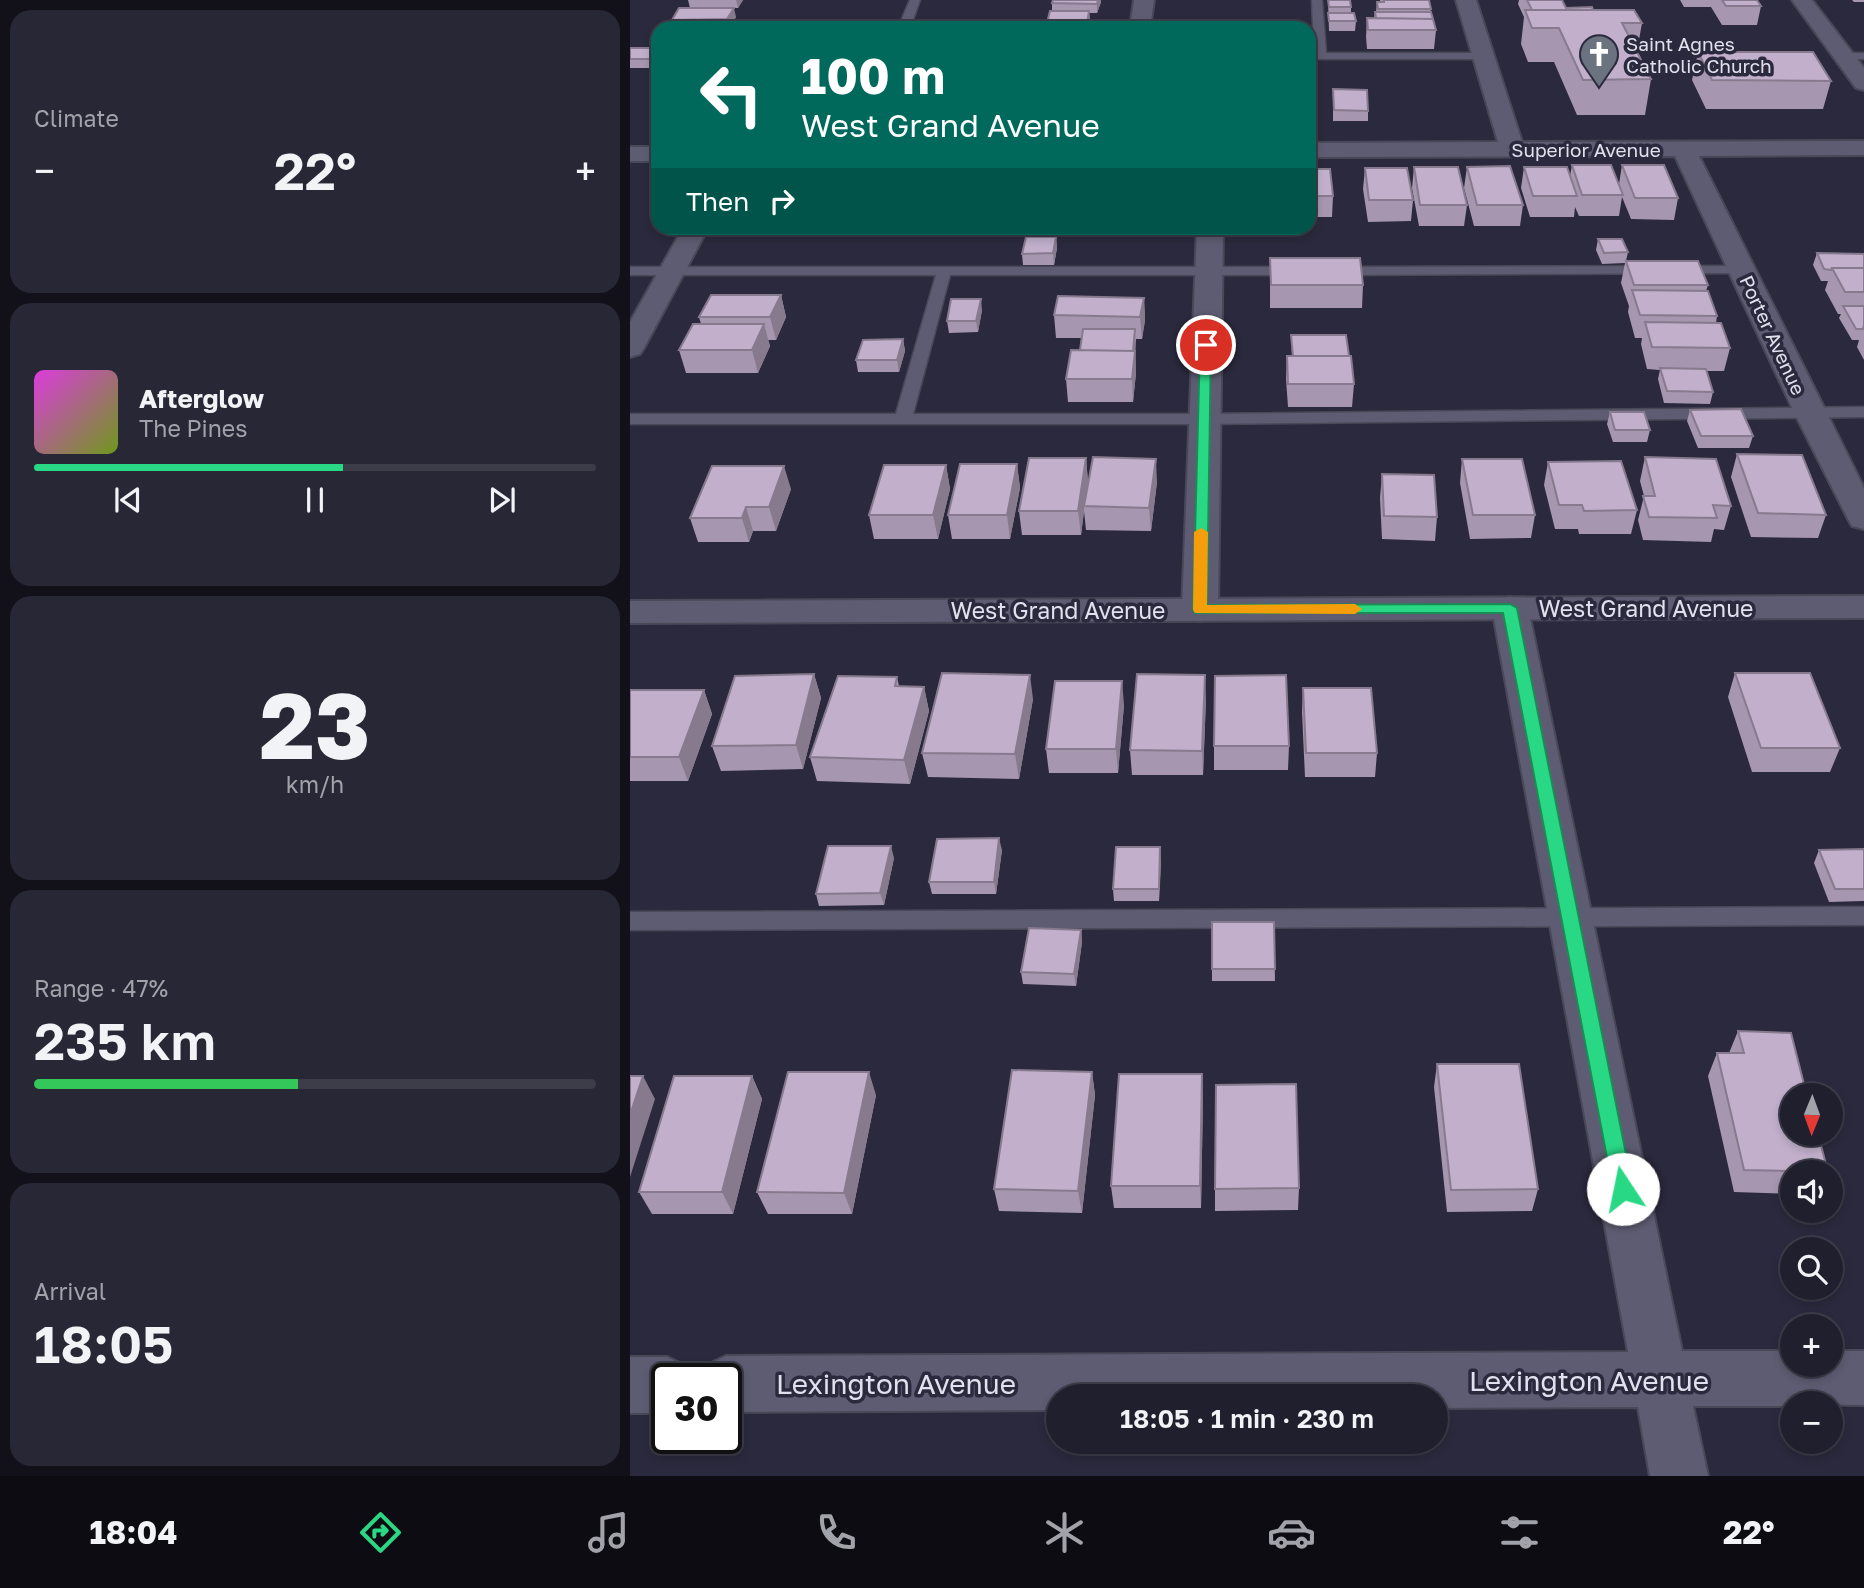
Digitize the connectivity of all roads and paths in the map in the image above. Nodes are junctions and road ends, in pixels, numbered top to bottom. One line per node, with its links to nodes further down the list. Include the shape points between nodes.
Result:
1 (915, 0): 6 (lane)
2 (1144, 0): 7 (street)
3 (1317, 0): 8 (lane)
4 (1466, 0): 10 (street)
5 (1802, 0): 11 (street)
6 (907, 21)
7 (1141, 21)
8 (1316, 28)
9 (1316, 56): 10 (lane)
10 (1483, 56): 14 (street)
11 (1853, 56): 12 (street)
12 (1864, 83)
13 (1864, 148): 15 (street, Superior Avenue)
14 (1512, 149): 15 (street, Superior Avenue); 16 (street, Superior Avenue)
15 (1684, 149): 22 (street, Porter Avenue)
16 (1316, 150)
17 (630, 154): 18 (street)
18 (651, 154)
19 (691, 235): 21 (street)
20 (1210, 235): 25 (street)
21 (670, 270): 23 (lane); 24 (lane); 26 (street)
22 (1743, 270): 25 (lane); 27 (street, Porter Avenue)
23 (630, 271)
24 (944, 271): 25 (lane); 30 (lane)
25 (1207, 272): 31 (street)
26 (630, 348)
27 (1809, 412): 28 (lane); 31 (lane); 32 (street, Porter Avenue)
28 (1864, 412)
29 (630, 418): 30 (lane)
30 (903, 419): 31 (lane)
31 (1204, 419): 35 (street)
32 (1864, 519)
33 (1864, 607): 34 (street, West Grand Avenue)
34 (1510, 608): 35 (street, West Grand Avenue); 38 (street)
35 (1200, 610): 36 (street, West Grand Avenue)
36 (630, 611)
37 (1864, 916): 38 (lane)
38 (1570, 917): 39 (lane); 41 (street)
39 (630, 920)
40 (1864, 1378): 41 (street, Lexington Avenue)
41 (1660, 1379): 42 (street, Lexington Avenue); 45 (street)
42 (742, 1384)
43 (630, 1385): 44 (street)
44 (651, 1385)
45 (1679, 1476)

